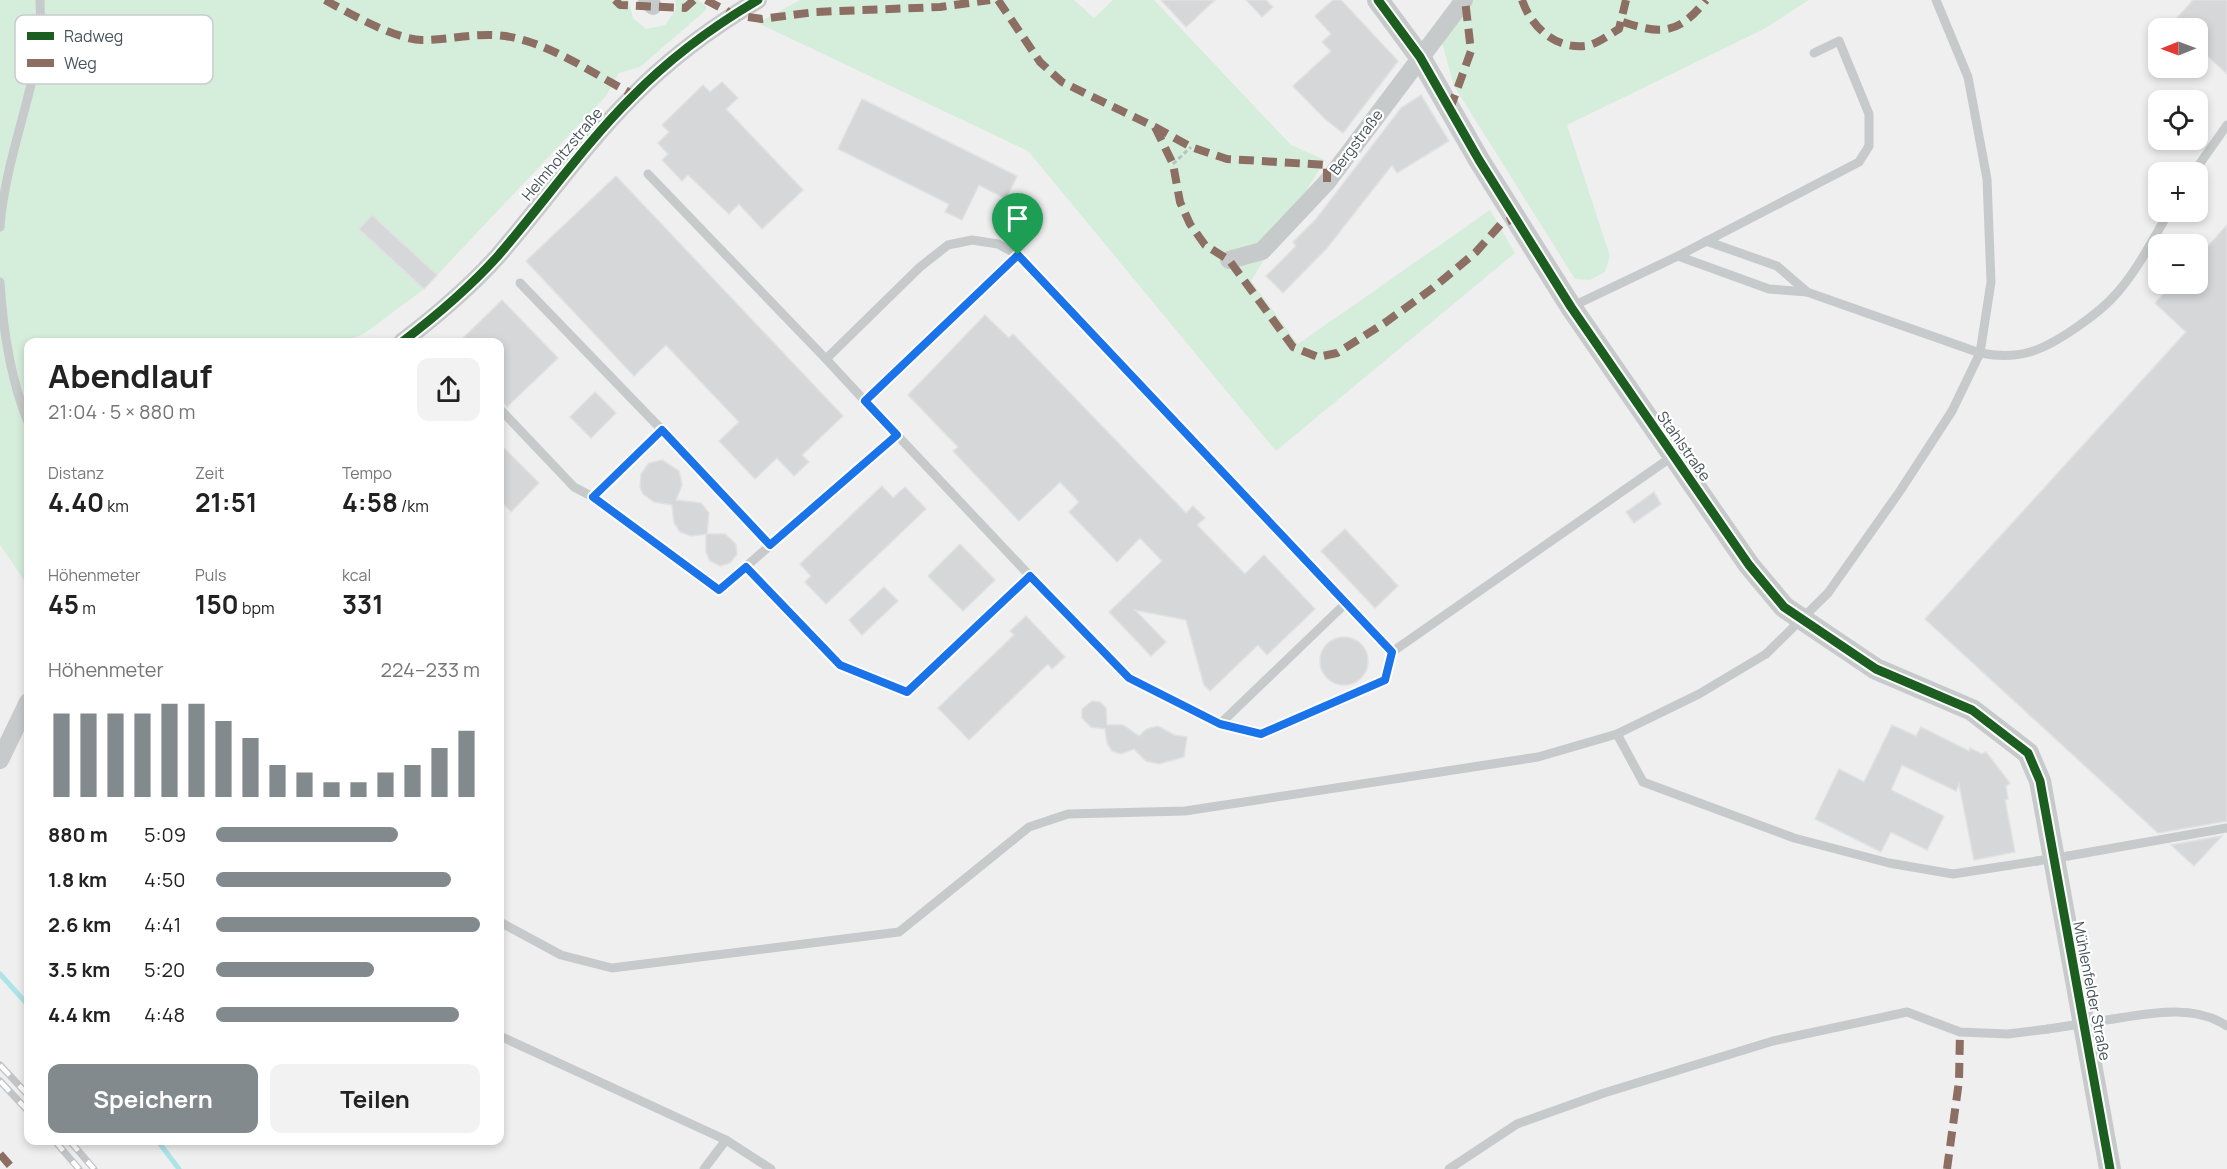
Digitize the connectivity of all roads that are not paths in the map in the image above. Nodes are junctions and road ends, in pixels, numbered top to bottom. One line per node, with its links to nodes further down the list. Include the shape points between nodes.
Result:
1 (40, 0): 6 (lane)
2 (758, 0): 23 (street, Helmholtzstraße, via 634,95 599,131 496,257 448,306)
3 (1378, 0): 8 (street, Stahlstraße)
4 (1464, 0): 8 (street, Bergstraße)
5 (1936, 0): 24 (lane, via 1968,77 1987,179 1991,282)
6 (40, 15)
7 (1814, 53): 15 (lane, via 1839,41 1869,114 1869,146 1859,162)
8 (1420, 57): 18 (street, Bergstraße, via 1327,182 1270,243 1262,251); 22 (street, Stahlstraße)
9 (31, 84): 14 (lane, via 3,192)
10 (2227, 125): 11 (lane)
11 (2201, 162)
12 (648, 174): 25 (lane)
13 (2163, 222): 24 (lane, via 2117,293 2096,313 2030,352 2001,356)
14 (0, 227)
15 (1706, 241): 17 (lane); 21 (lane, via 1777,266)
16 (1018, 255): 25 (lane, via 998,244 972,240 948,245 920,267); 26 (lane); 36 (lane)
17 (1678, 256): 21 (lane, via 1769,289); 22 (lane)
18 (1229, 260)
19 (0, 282): 27 (lane, via 3,329)
20 (520, 283): 29 (lane)
21 (1807, 292): 24 (lane)
22 (1571, 307): 31 (street, Stahlstraße)
23 (407, 338)
24 (1980, 353): 40 (lane, bridge, via 1952,411 1828,593 1766,654 1699,694)
25 (826, 359): 26 (lane)
26 (865, 401): 30 (lane)
27 (24, 412)
28 (504, 413): 32 (lane, via 574,487)
29 (662, 430): 32 (lane); 33 (lane)
30 (897, 435): 33 (lane); 35 (lane)
31 (1673, 456): 37 (lane); 42 (street, Stahlstraße, via 1784,608 1876,669 1972,710 2028,753 2040,781)
32 (593, 497): 34 (lane, via 719,590)
33 (770, 545): 34 (lane)
34 (746, 567): 35 (lane, via 840,665 907,692)
35 (1030, 576): 39 (lane, via 1129,678)
36 (1346, 603): 37 (lane); 39 (lane)
37 (1392, 652): 39 (lane, via 1385,680 1261,734)
38 (24, 710): 41 (street)
39 (1220, 724)
40 (1617, 734): 43 (lane, bridge, via 1643,782 1794,838 1889,863 1953,874); 44 (lane, via 1538,757 1185,811 1068,814 1029,827 899,932 612,968 561,955)
41 (0, 760)
42 (2045, 818): 51 (street, Mühlenfelder Straße)
43 (2227, 828)
44 (504, 924)
45 (2227, 1026): 50 (lane, bridge, via 2214,1018 2163,1011 2008,1034 1960,1032 1907,1012 1773,1041 1604,1093 1517,1124)
46 (504, 1038): 47 (lane)
47 (726, 1140): 48 (lane); 49 (lane)
48 (704, 1169)
49 (771, 1169)
50 (1449, 1169)
51 (2110, 1169)

